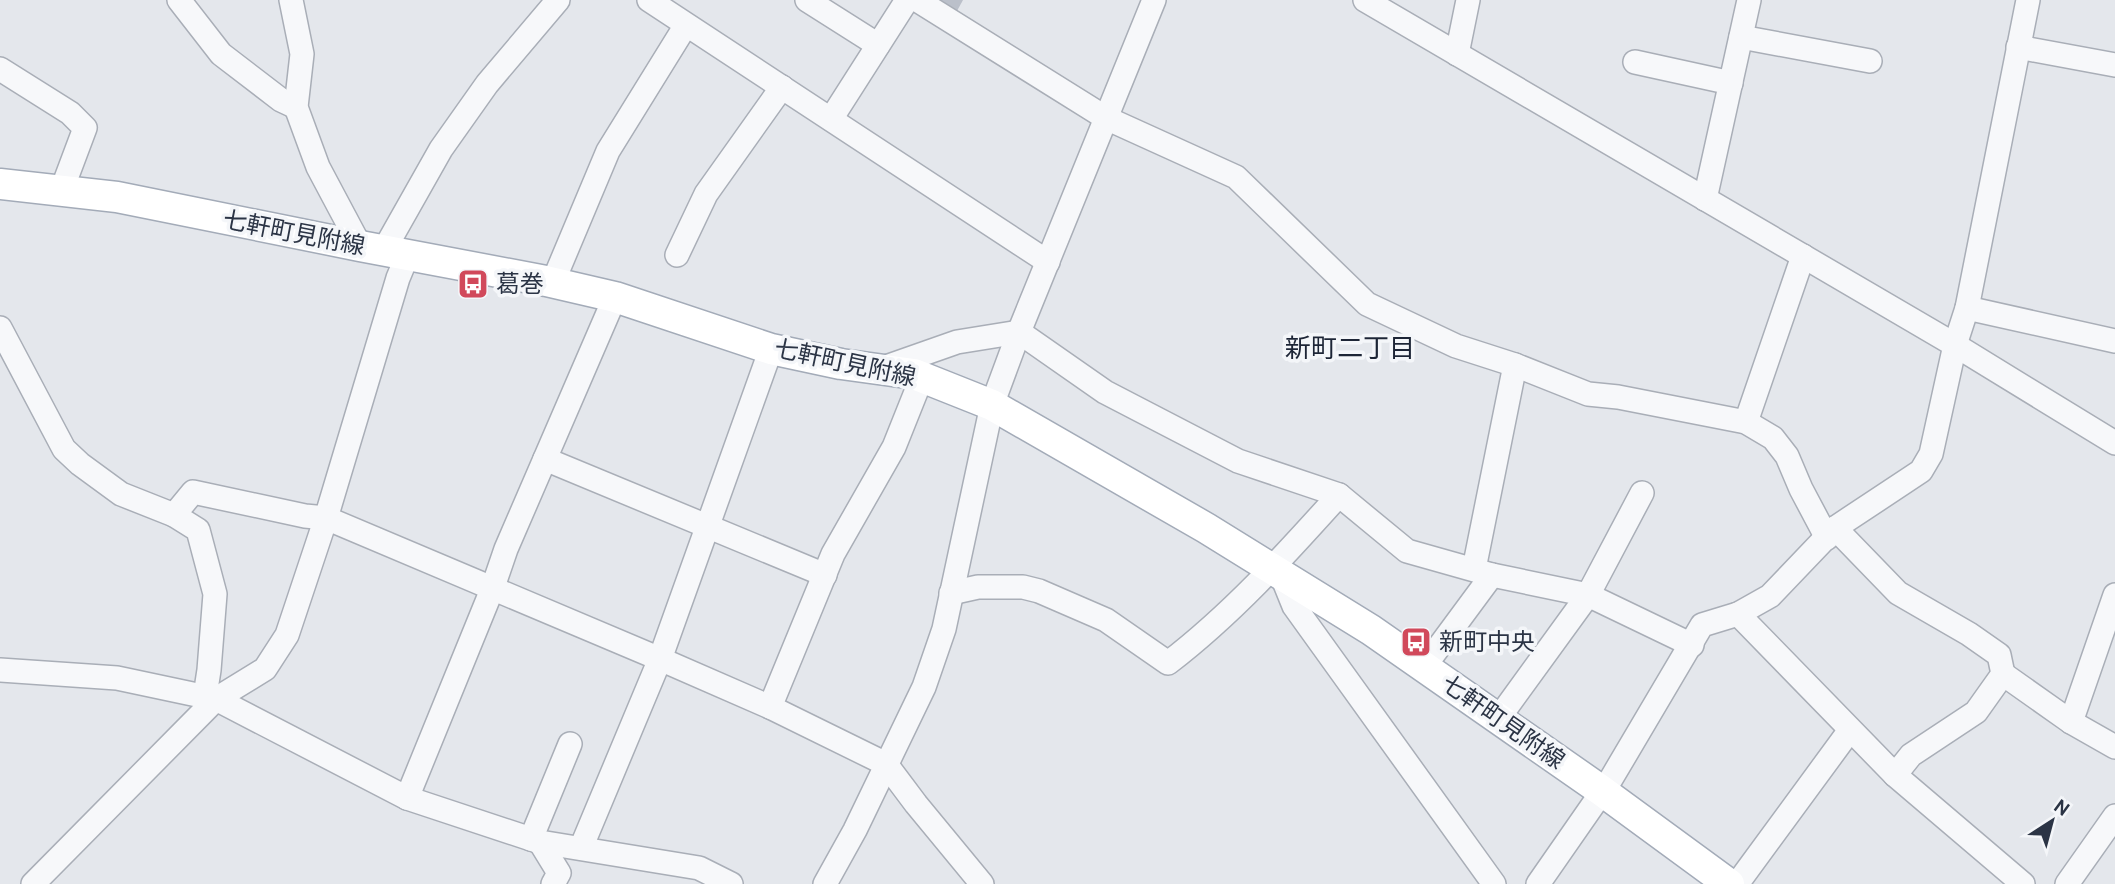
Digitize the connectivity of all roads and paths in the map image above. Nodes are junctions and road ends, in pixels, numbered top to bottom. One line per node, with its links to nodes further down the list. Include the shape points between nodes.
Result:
1 (179, 0): 24 (street, via 221,54)
2 (291, 0): 24 (street, via 302,54)
3 (558, 0): 30 (street, via 487,84 440,149)
4 (649, 0): 13 (street)
5 (807, 0): 15 (street)
6 (907, 0): 15 (street)
7 (917, 0): 25 (street)
8 (1154, 0): 25 (street)
9 (1365, 0): 17 (street)
10 (1468, 0): 17 (street)
11 (1749, 0): 14 (street)
12 (2028, 0): 16 (street)
13 (686, 24): 23 (street); 34 (street, via 608,151)
14 (1741, 37): 18 (street); 22 (street)
15 (878, 45): 26 (street)
16 (2018, 47): 20 (street); 36 (street)
17 (1457, 54): 29 (street)
18 (1870, 61)
19 (1635, 62): 22 (street)
20 (2115, 65)
21 (0, 69): 28 (street, via 70,113 85,128)
22 (1731, 83): 29 (street)
23 (782, 87): 26 (street); 31 (street, via 706,194)
24 (296, 107): 30 (street, via 318,167)
25 (1107, 118): 33 (street); 42 (street, via 1236,177 1367,304 1456,346)
26 (831, 119): 33 (street)
27 (0, 184): 28 (main road, 七軒町見附線)
28 (61, 192): 30 (main road, 七軒町見附線, via 117,197)
29 (1705, 199): 32 (street)
30 (384, 250): 34 (main road, 七軒町見附線); 52 (street, via 398,278)
31 (677, 255)
32 (1803, 256): 40 (street); 46 (street)
33 (1048, 262): 38 (street)
34 (553, 282): 35 (main road, 七軒町見附線)
35 (615, 298): 41 (main road, 七軒町見附線); 48 (street)
36 (1967, 308): 39 (street); 40 (street)
37 (0, 328): 51 (street, via 64,449 121,494)
38 (1019, 332): 43 (street, via 957,342); 45 (street); 50 (street, via 1105,392 1238,461)
39 (2115, 341)
40 (1955, 345): 47 (street); 54 (street, via 1931,454 1921,471)
41 (771, 349): 43 (main road, 七軒町見附線); 53 (street)
42 (1515, 365): 46 (street, via 1588,394); 56 (street)
43 (880, 369): 44 (main road, 七軒町見附線)
44 (922, 377): 45 (main road, 七軒町見附線); 57 (street, via 894,447)
45 (992, 405): 55 (main road, 七軒町見附線); 59 (street)
46 (1746, 422): 54 (street, via 1773,438 1787,456 1801,489)
47 (2115, 443)
48 (545, 459): 53 (street); 58 (street)
49 (1642, 493): 60 (street)
50 (1339, 495): 55 (street); 56 (street, via 1407,551)
51 (174, 515): 52 (street, via 193,492); 68 (street, via 198,530 215,594)
52 (326, 519): 58 (street); 68 (street, via 287,635 265,669)
53 (708, 527): 57 (street); 64 (street)
54 (1831, 533): 62 (street, via 1770,596); 67 (street, via 1898,593 1999,655)
55 (1277, 571): 59 (street, via 1168,663 1106,620 1040,591 978,587); 65 (main road, 七軒町見附線); 87 (street, via 1294,606)
56 (1483, 572): 60 (street); 65 (street)
57 (825, 575): 69 (street)
58 (493, 587): 64 (street); 78 (street)
59 (951, 593): 75 (street, via 924,687)
60 (1588, 595): 63 (street); 70 (street)
61 (2115, 595): 71 (street)
62 (1738, 614): 63 (street, via 1702,625); 72 (street)
63 (1692, 645): 77 (street)
64 (660, 659): 69 (street); 81 (street)
65 (1424, 667): 70 (main road, 七軒町見附線)
66 (0, 670): 68 (street, via 117,678)
67 (2003, 674): 71 (street); 76 (street, via 1976,712 1911,755)
68 (210, 698): 78 (street); 82 (street)
69 (770, 707): 75 (street)
70 (1498, 719): 77 (main road, 七軒町見附線)
71 (2071, 722): 74 (street)
72 (1850, 730): 76 (street); 90 (street)
73 (570, 744): 80 (street)
74 (2115, 747)
75 (886, 764): 85 (street); 86 (street)
76 (1895, 775): 91 (street)
77 (1602, 791): 88 (street); 89 (main road, 七軒町見附線)
78 (407, 798): 80 (street)
79 (2115, 816): 92 (street)
80 (536, 841): 81 (street); 83 (street, via 559,873)
81 (581, 848): 84 (street, via 699,868)
82 (33, 884)
83 (553, 884)
84 (731, 884)
85 (825, 884)
86 (982, 884)
87 (1494, 884)
88 (1538, 884)
89 (1729, 884)
90 (1737, 884)
91 (2022, 884)
92 (2067, 884)

